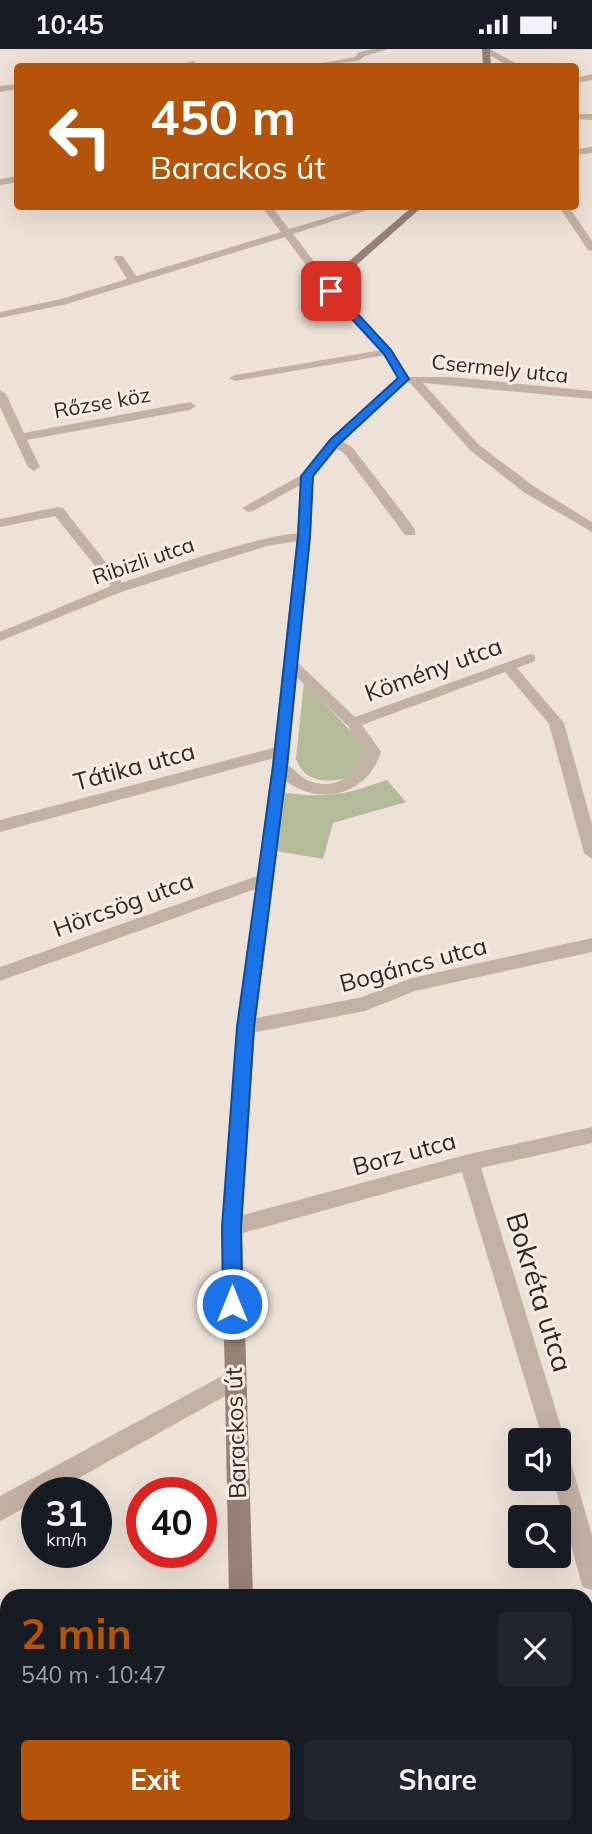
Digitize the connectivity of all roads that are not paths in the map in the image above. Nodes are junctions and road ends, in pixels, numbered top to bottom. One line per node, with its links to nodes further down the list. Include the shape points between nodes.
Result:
1 (385, 49): 3 (street)
2 (486, 49): 4 (street)
3 (332, 63)
4 (509, 63)
5 (269, 210): 9 (street)
6 (361, 210): 9 (street)
7 (414, 210): 13 (street, via 338,276)
8 (566, 210): 10 (street)
9 (284, 231): 12 (street); 13 (street)
10 (592, 248)
11 (119, 258): 12 (street)
12 (132, 279): 14 (street, via 63,302)
13 (331, 291): 15 (street)
14 (0, 314)
15 (388, 352): 16 (street); 17 (street)
16 (235, 378)
17 (409, 379): 19 (street, Csermely utca); 22 (street); 27 (street, via 475,448 530,491)
18 (0, 394): 21 (street)
19 (592, 395)
20 (190, 406): 21 (street, Rőzse köz)
21 (21, 437): 23 (street)
22 (334, 442): 24 (street); 28 (street, via 348,450)
23 (34, 467)
24 (307, 476): 25 (street); 29 (street, Barackos út)
25 (248, 508)
26 (0, 523): 30 (street, via 58,511)
27 (592, 528)
28 (410, 532)
29 (304, 536): 30 (street, Ribizli utca, via 265,542); 33 (street, Barackos út)
30 (119, 588): 31 (street, Ribizli utca)
31 (0, 637)
32 (530, 658): 34 (street, Kömény utca)
33 (290, 663): 35 (street); 36 (street, Barackos út)
34 (507, 666): 35 (street, Kömény utca); 38 (street, via 556,723)
35 (353, 723): 36 (street, via 373,752 368,769 353,783 341,788 302,784)
36 (281, 759): 37 (street, Tátika utca); 39 (street, Barackos út)
37 (0, 826)
38 (592, 853)
39 (263, 880): 41 (street, Hörcsög utca); 42 (street, Barackos út)
40 (592, 945): 42 (street, Bogáncs utca, via 412,985 365,1004)
41 (0, 974)
42 (246, 1027): 45 (street, Barackos út)
43 (592, 1135): 44 (street, Borz utca)
44 (469, 1163): 45 (street, Borz utca); 47 (street, Bokréta utca)
45 (232, 1227): 46 (street, Barackos út)
46 (233, 1380): 49 (street); 51 (street, Barackos út)
47 (550, 1428)
48 (568, 1491): 50 (street)
49 (0, 1509)
50 (592, 1579)
51 (241, 1589)

